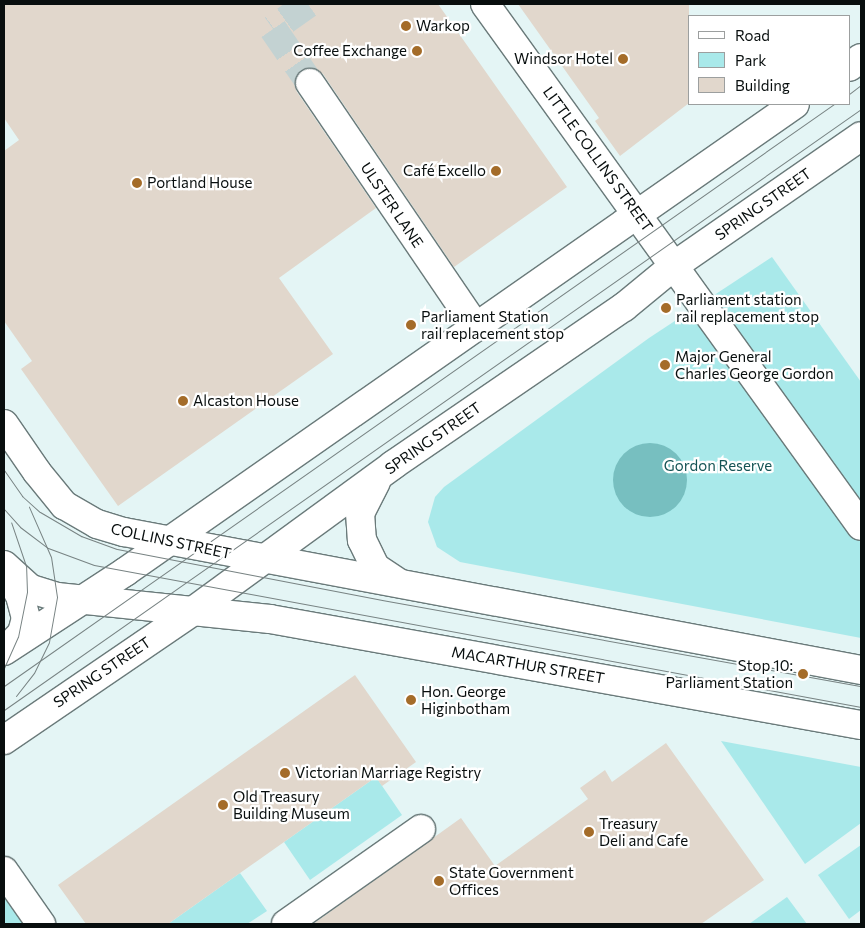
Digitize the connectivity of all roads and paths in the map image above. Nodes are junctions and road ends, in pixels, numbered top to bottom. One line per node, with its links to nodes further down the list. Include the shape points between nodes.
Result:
1 (485, 4): 7 (street, LITTLE COLLINS STREET)
2 (861, 58): 3 (street)
3 (850, 66)
4 (310, 84): 9 (street, ULSTER LANE)
5 (794, 105): 7 (street)
6 (861, 136): 8 (street, SPRING STREET)
7 (637, 213): 8 (street, LITTLE COLLINS STREET); 9 (street)
8 (676, 265): 11 (street, SPRING STREET, via 624,307); 12 (street, LITTLE COLLINS STREET)
9 (476, 326): 13 (street)
10 (4, 424): 13 (street, COLLINS STREET, via 42,479 64,504 105,526)
11 (393, 465): 14 (street, SPRING STREET); 17 (street, via 373,484 364,500 360,528 375,568)
12 (861, 526)
13 (168, 542): 14 (street, COLLINS STREET); 18 (street)
14 (264, 560): 17 (street); 19 (street, SPRING STREET)
15 (4, 565): 18 (street, via 36,592)
16 (4, 570): 20 (street, via 20,596 26,618 22,633)
17 (405, 586): 21 (street)
18 (82, 601): 19 (street); 20 (street)
19 (193, 611): 22 (street, MACARTHUR STREET, via 278,620); 23 (street, SPRING STREET)
20 (6, 649)
21 (861, 670)
22 (861, 725)
23 (4, 740)
24 (421, 829): 27 (street)
25 (4, 871): 26 (street)
26 (41, 924)
27 (286, 924)

